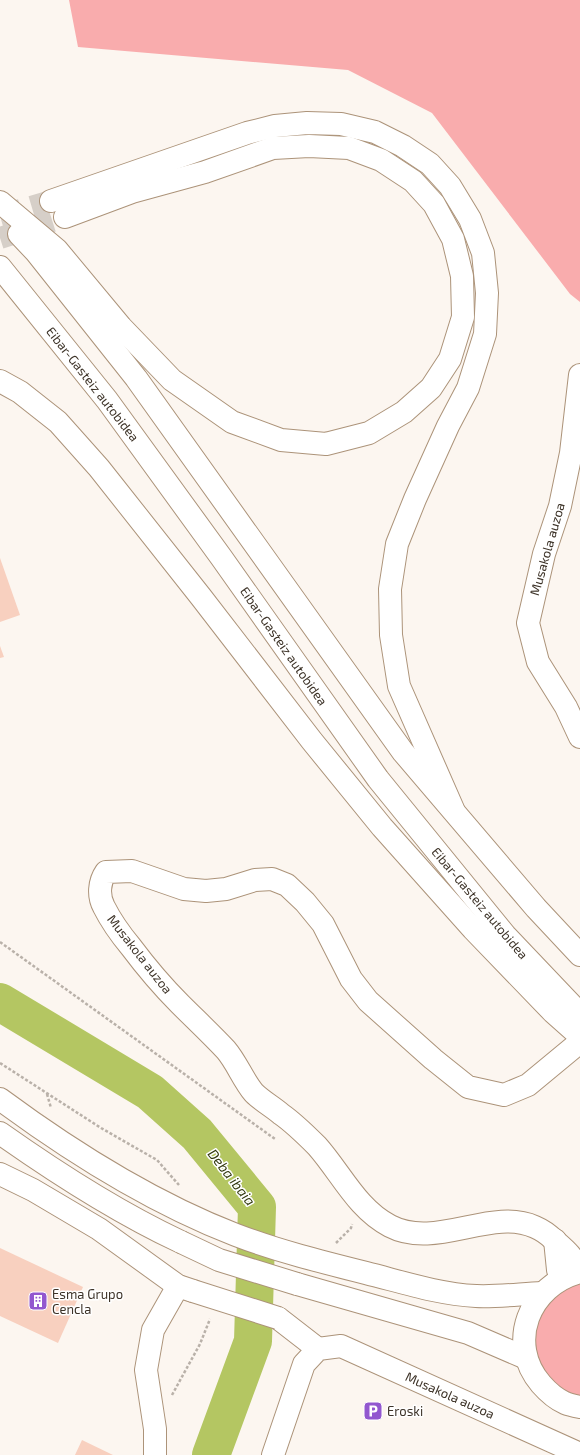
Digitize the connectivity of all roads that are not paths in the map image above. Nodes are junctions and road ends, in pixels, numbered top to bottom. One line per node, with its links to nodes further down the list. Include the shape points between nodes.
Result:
1 (51, 201): 9 (main road, via 247,133 275,126 307,123 342,124 375,132 430,164 450,186 470,220 483,253 487,293 485,334 468,388 415,499 398,544 390,589 391,635 399,686)
2 (0, 202): 4 (main road, via 57,250 121,327 172,380 232,422 281,440 326,444 369,433 404,412 431,388 450,359 463,317 462,276 453,238 434,204 413,181 381,160 349,148 273,148 206,172 132,192)
3 (0, 213): 9 (main road, via 36,252 136,378 403,752)
4 (65, 217)
5 (0, 267): 11 (main road, Eibar-Gasteiz autobidea, via 107,400 378,779 505,935)
6 (580, 375): 8 (main road, Musakola auzoa, via 571,453 560,506 544,554 528,623 538,662 566,707)
7 (0, 381): 12 (main road, via 20,392 58,422 99,468 382,827 473,929 553,1012)
8 (580, 737)
9 (453, 809): 10 (main road, via 536,908)
10 (580, 955)
11 (580, 1014)
12 (580, 1036)
13 (580, 1042): 17 (main road, Musakola auzoa, via 528,1085 504,1095 468,1087 368,1001 351,979 323,924 306,902 287,885 272,879 255,880 226,889 206,891 184,889 132,871 106,872 101,879 100,895 104,907 140,959 159,982 230,1054 255,1094 287,1118 316,1145 362,1206 398,1230 422,1233 502,1221 536,1227 568,1252 574,1260)
14 (0, 1099): 19 (main road, via 48,1134 169,1206 236,1235 306,1258 435,1291 476,1296)
15 (0, 1133): 21 (main road, bridge, via 93,1195 150,1227 219,1260 468,1333)
16 (0, 1174): 18 (main road, via 33,1190 99,1229)
17 (573, 1274): 19 (main road)
18 (185, 1288): 20 (main road, bridge, via 278,1318); 24 (main road, via 154,1330 146,1370)
19 (542, 1293): 21 (main road, via 530,1312 524,1335)
20 (318, 1349): 23 (main road, Musakola auzoa, via 341,1346); 25 (main road, via 304,1364 300,1373)
21 (526, 1358): 22 (main road, via 534,1376 548,1392 565,1403)
22 (580, 1407)
23 (580, 1454)
24 (155, 1455)
25 (272, 1455)

